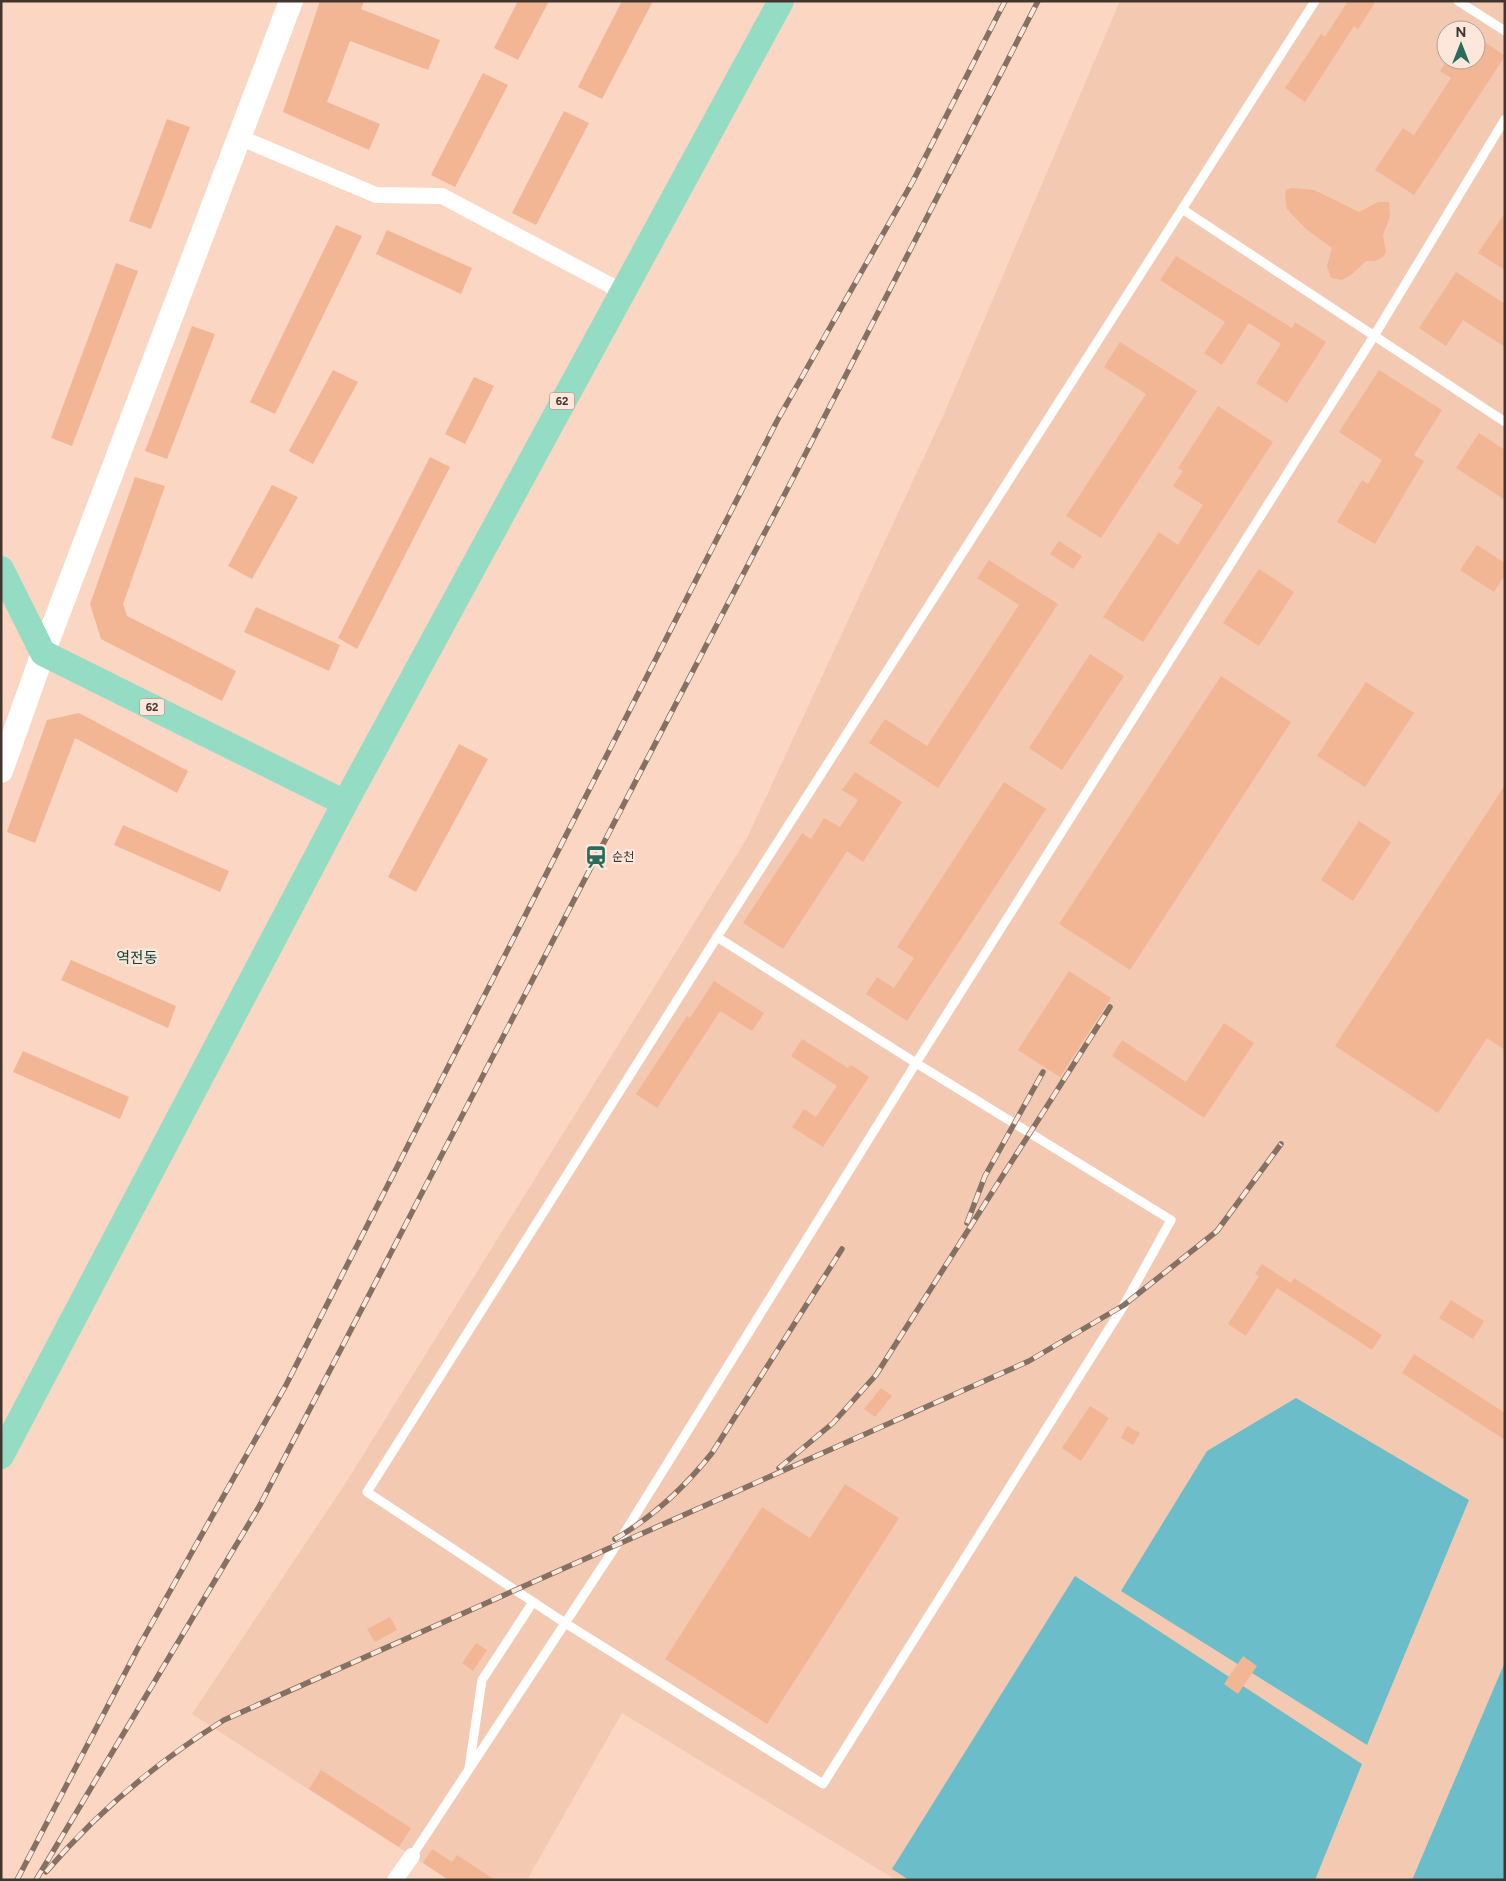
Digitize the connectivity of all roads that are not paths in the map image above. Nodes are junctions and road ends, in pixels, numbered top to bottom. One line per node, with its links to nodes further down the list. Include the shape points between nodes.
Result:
1 (291, 1): 7 (main road)
2 (780, 1): 9 (main road, 62)
3 (1315, 1): 8 (lane)
4 (1458, 1): 5 (lane)
5 (1505, 31)
6 (1505, 119): 10 (lane)
7 (241, 138): 9 (street, via 376,195 442,196); 13 (main road)
8 (1182, 209): 10 (lane); 16 (lane)
9 (622, 291): 15 (main road, 62)
10 (1374, 336): 11 (lane); 17 (lane)
11 (1505, 422)
12 (1, 569): 13 (main road)
13 (43, 653): 14 (main road); 15 (main road, 62)
14 (1, 771)
15 (345, 803): 18 (main road)
16 (717, 937): 17 (lane); 19 (lane, via 366,1492)
17 (916, 1063): 20 (lane); 20 (lane, via 1171,1220 1118,1314 823,1784)
18 (1, 1456)
19 (533, 1602): 20 (lane); 21 (lane, via 482,1680)
20 (565, 1623): 21 (lane)
21 (469, 1771): 22 (lane)
22 (412, 1856): 23 (street)
23 (395, 1880)

